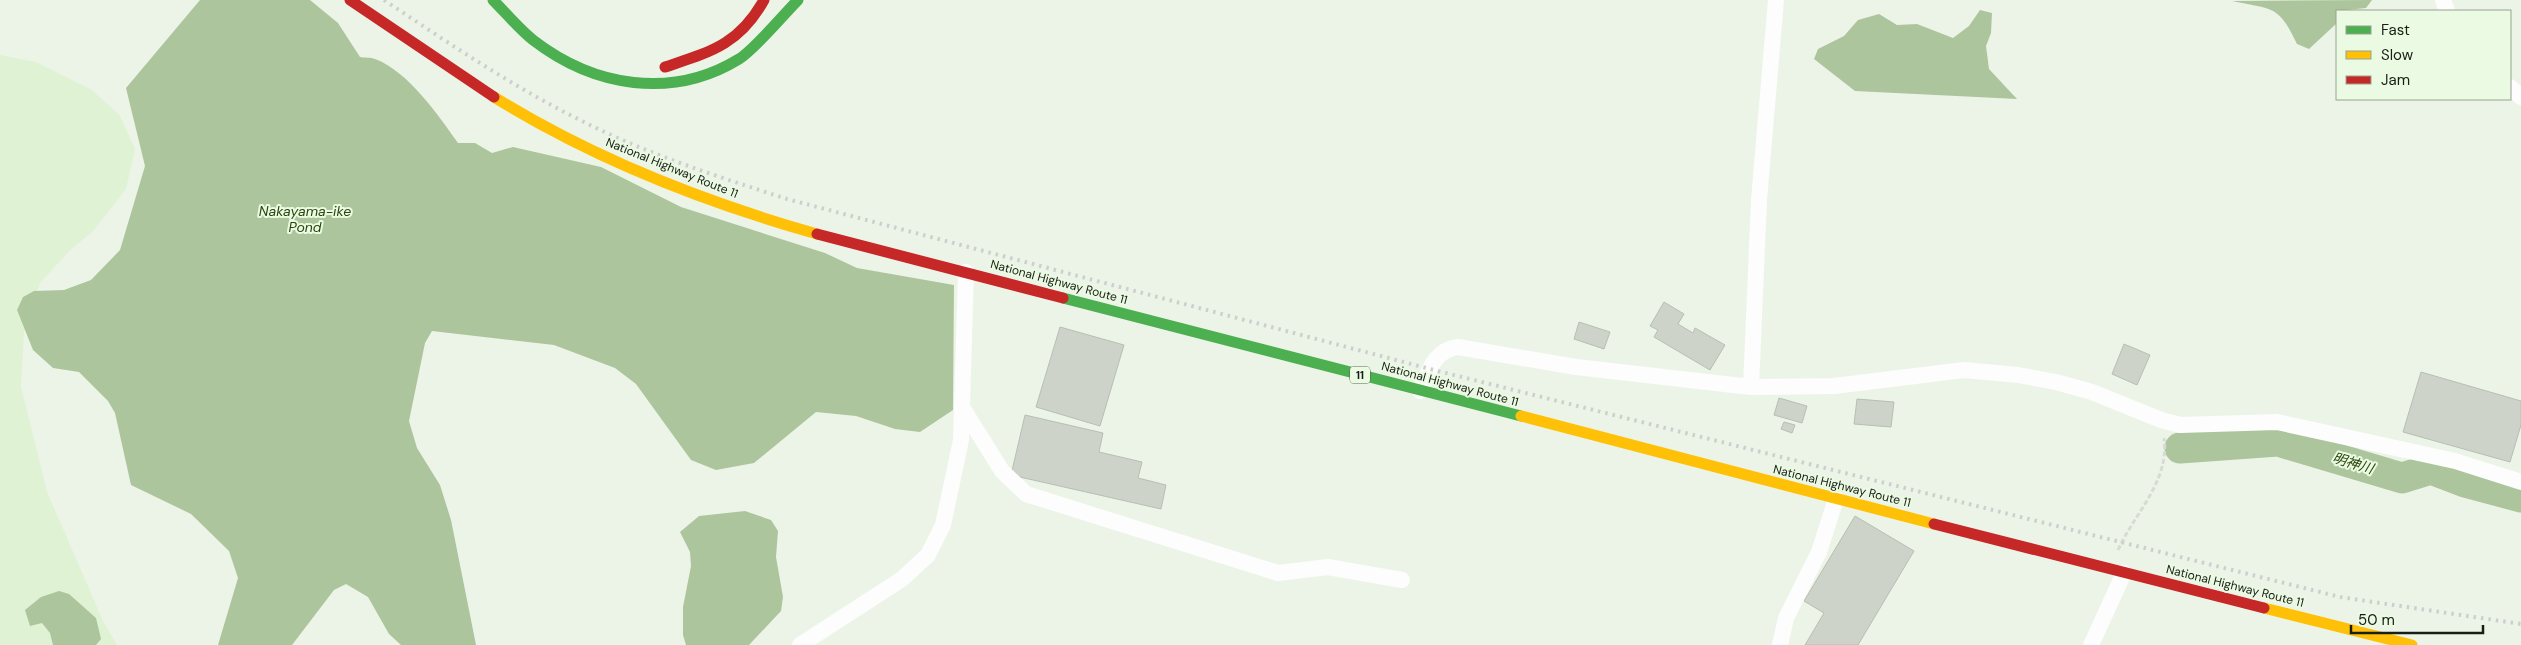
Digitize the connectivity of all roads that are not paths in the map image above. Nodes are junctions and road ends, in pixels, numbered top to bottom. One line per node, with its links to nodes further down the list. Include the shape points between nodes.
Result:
1 (350, 0): 9 (highway, National Highway Route 11 / 11, via 489,95 577,144 677,187 741,210 814,233)
2 (493, 0): 4 (highway, via 532,40 581,70 633,84 674,84 717,71 741,58)
3 (764, 0): 6 (highway, via 753,20 718,49 670,67)
4 (798, 0)
5 (1776, 0): 10 (street, via 1759,200)
6 (652, 68)
7 (2511, 88): 8 (street)
8 (2521, 97)
9 (966, 272): 11 (highway, National Highway Route 11 / 11); 12 (street)
10 (1751, 387): 11 (street, via 1576,367 1458,347 1439,354); 13 (street, via 1834,386 1964,370 2018,375 2092,392 2180,425 2277,422 2455,461)
11 (1420, 391): 14 (highway, National Highway Route 11 / 11)
12 (962, 408): 16 (street, via 1002,471 1026,494 1278,573 1328,567); 18 (street, via 954,478 943,525 928,555 902,579)
13 (2521, 482)
14 (1836, 498): 15 (highway, National Highway Route 11 / 11); 19 (street, via 1819,552 1786,618)
15 (2117, 571): 17 (highway, National Highway Route 11 / 11); 20 (street)
16 (1402, 580)
17 (2381, 641): 21 (highway, National Highway Route 11 / 11)
18 (800, 645)
19 (1780, 645)
20 (2091, 645)
21 (2412, 645)

